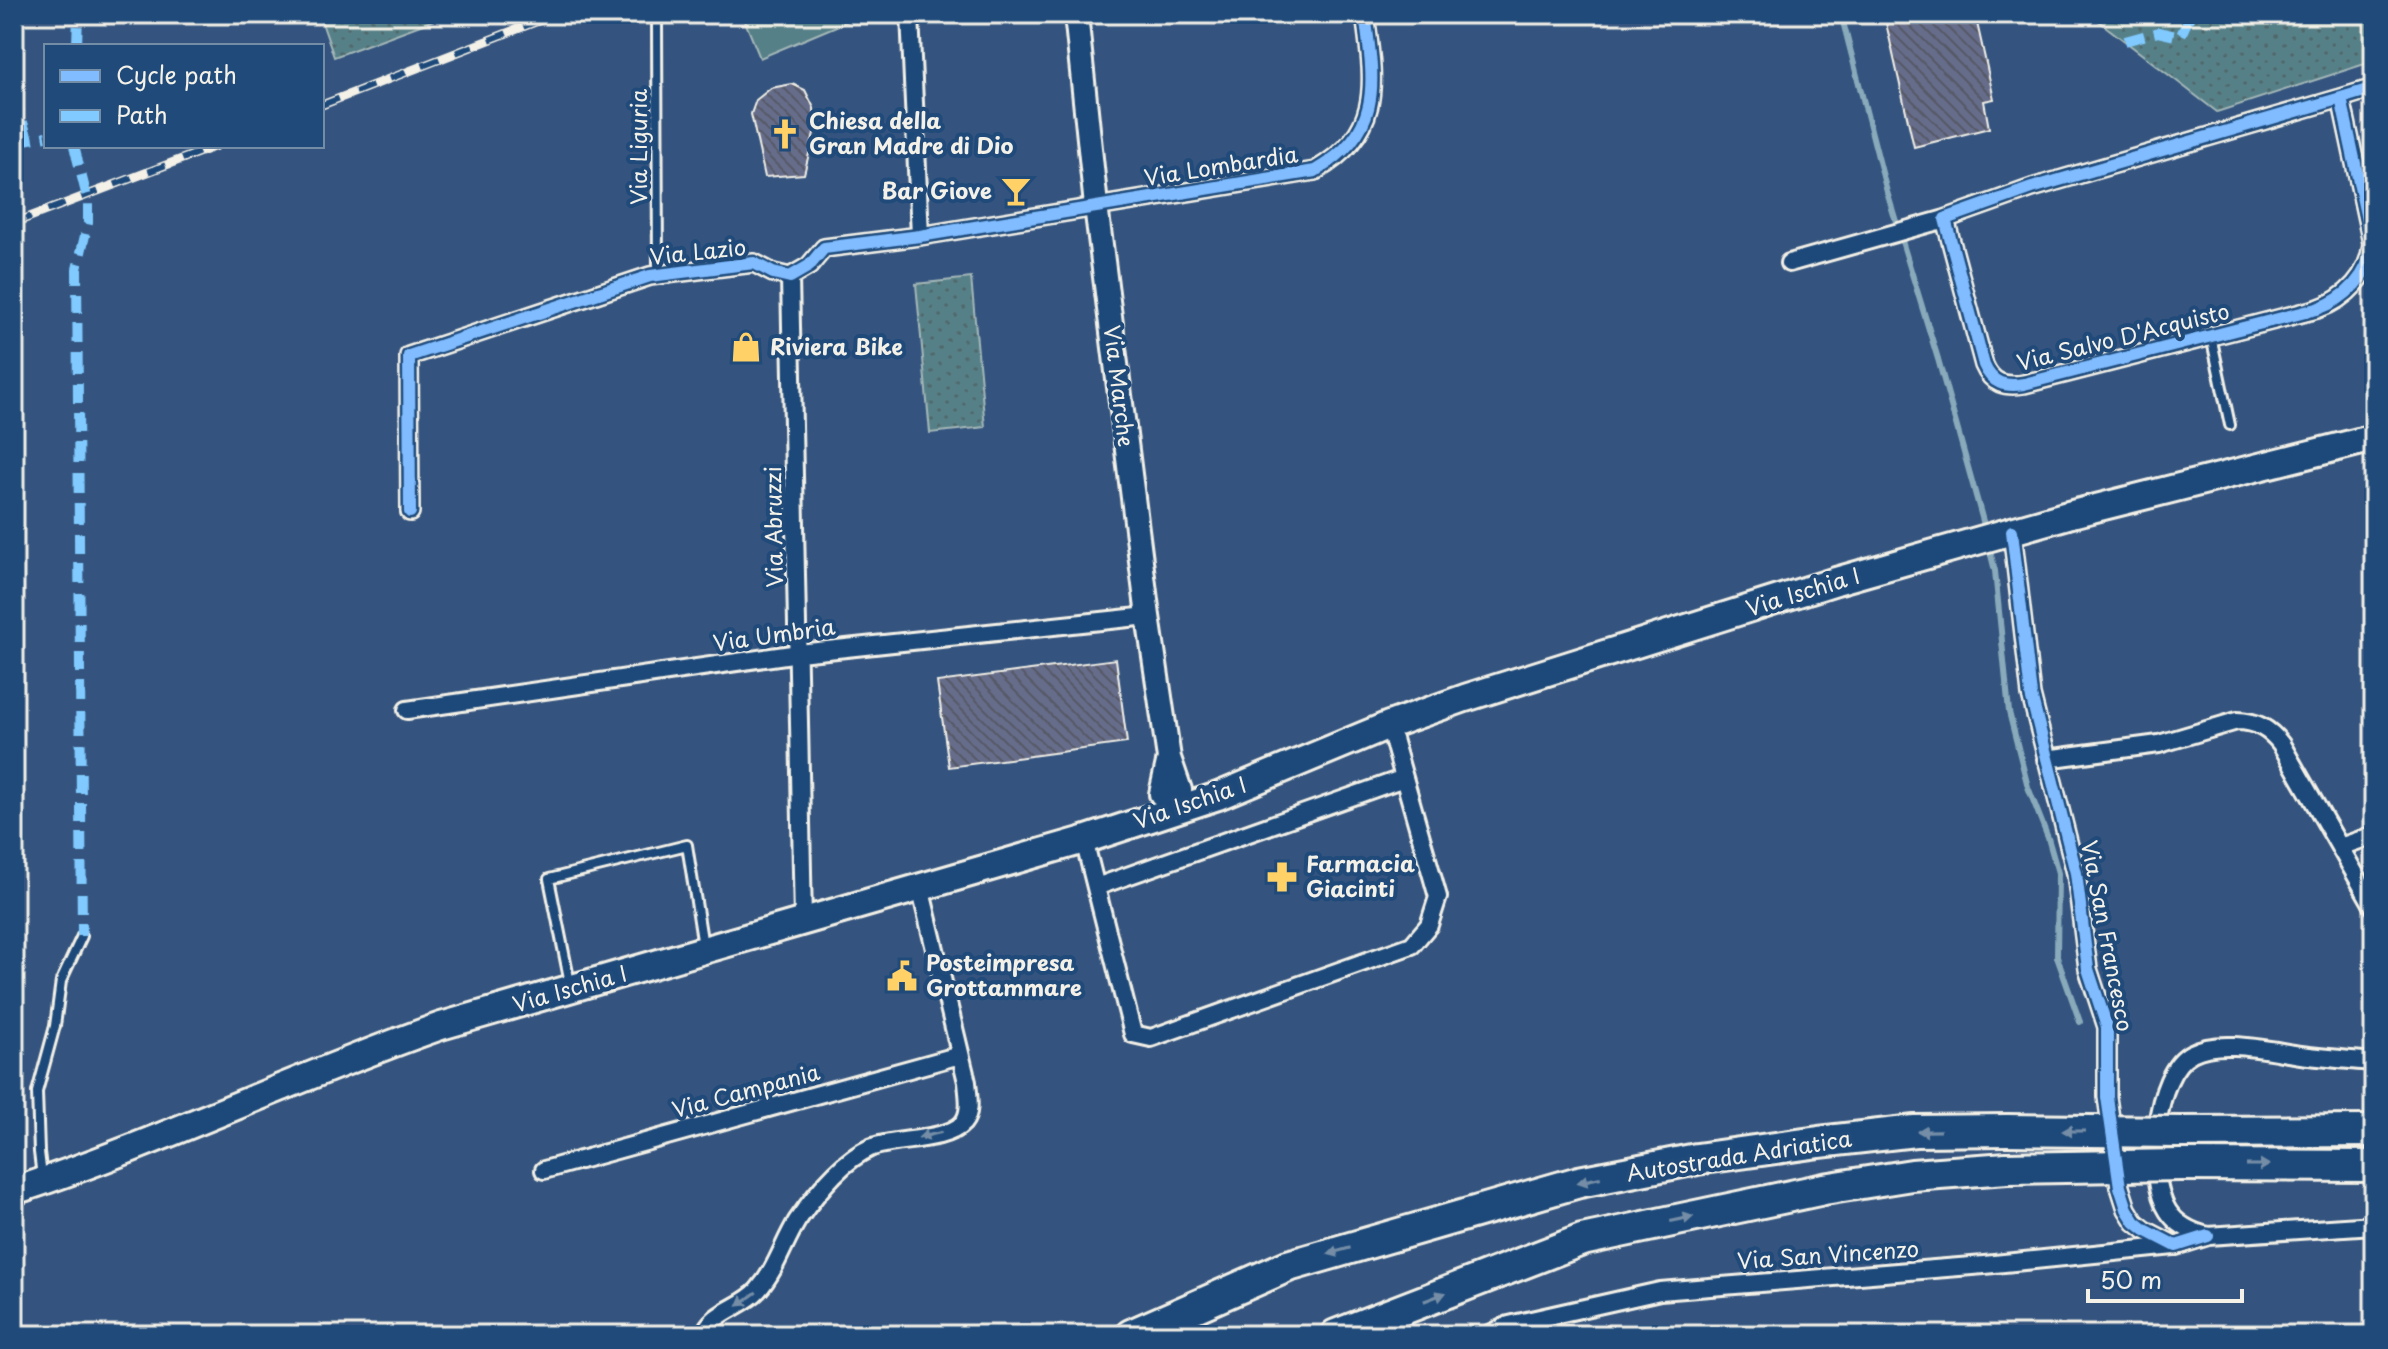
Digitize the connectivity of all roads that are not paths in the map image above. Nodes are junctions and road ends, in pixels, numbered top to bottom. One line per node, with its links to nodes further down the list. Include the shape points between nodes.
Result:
1 (668, 14): 11 (lane, Via Liguria, via 657,19)
2 (910, 14): 9 (street)
3 (1076, 14): 7 (street, Via Marche)
4 (1365, 14): 7 (street, Via Lombardia, via 1371,99 1361,130 1338,158 1315,171)
5 (2374, 88): 6 (street)
6 (2341, 98): 8 (street, via 2032,188); 13 (street, Via Salvo D'Acquisto, via 2371,235 2366,269 2327,306)
7 (1096, 206): 9 (street); 18 (street, Via Marche)
8 (1945, 219): 10 (street); 13 (street, Via Salvo D'Acquisto, via 1984,365 1998,383 2024,384)
9 (920, 236): 12 (street, via 824,248)
10 (1789, 263)
11 (658, 275): 12 (street, Via Lazio, via 754,263); 16 (street, Via Lazio, via 409,356)
12 (790, 277): 19 (street, Via Abruzzi)
13 (2211, 336): 14 (lane)
14 (2230, 425)
15 (2374, 438): 17 (main road, Via Ischia I)
16 (410, 512)
17 (2006, 533): 21 (main road, Via Ischia I, via 1693,626); 22 (street, Via San Francesco)
18 (1148, 616): 19 (street, Via Umbria); 24 (street, Via Marche, via 1169,758 1180,790)
19 (799, 653): 20 (street, Via Umbria); 31 (street, Via Abruzzi)
20 (407, 710)
21 (1389, 725): 23 (street); 24 (main road, Via Ischia I)
22 (2046, 759): 27 (street, via 2159,744 2227,723 2255,723 2281,744); 44 (street, Via San Francesco, via 2076,873 2088,969 2107,1027 2107,1097 2122,1195 2135,1222)
23 (1404, 778): 29 (street); 29 (street, via 1438,897 1429,925 1412,945 1151,1038 1133,1034)
24 (1175, 809): 26 (main road, Via Ischia I)
25 (2374, 835): 27 (street)
26 (1084, 840): 28 (main road, Via Ischia I); 29 (street)
27 (2340, 847): 30 (street)
28 (920, 887): 31 (main road, Via Ischia I); 35 (street)
29 (1096, 887)
30 (2374, 907)
31 (803, 921): 33 (main road, Via Ischia I)
32 (82, 936): 40 (lane, via 61,981 37,1092)
33 (704, 952): 34 (main road, Via Ischia I); 34 (lane, via 687,845 549,879)
34 (571, 988): 40 (main road, Via Ischia I, via 353,1057)
35 (960, 1055): 39 (street, Via Campania); 45 (street, one-way to 45, via 969,1113 961,1125 870,1148 849,1162 797,1221 756,1293 709,1322)
36 (2374, 1062): 43 (street, via 2234,1047 2196,1051 2179,1061 2161,1099 2158,1189 2172,1216 2191,1232)
37 (2374, 1131): 46 (highway, Autostrada Adriatica, one-way to 46, bridge, via 1915,1131 1697,1159 1579,1182 1288,1266)
38 (2374, 1166): 47 (highway, Autostrada Adriatica, one-way to 38, bridge, via 1582,1240 1824,1189 2007,1168)
39 (544, 1170)
40 (43, 1182): 41 (main road, Via Ischia I)
41 (14, 1191)
42 (2374, 1225): 43 (street)
43 (2208, 1236): 44 (street)
44 (2176, 1246): 48 (street, Via San Vincenzo, via 1660,1291 1509,1325)
45 (704, 1335)
46 (1131, 1335)
47 (1336, 1335)
48 (1488, 1335)

